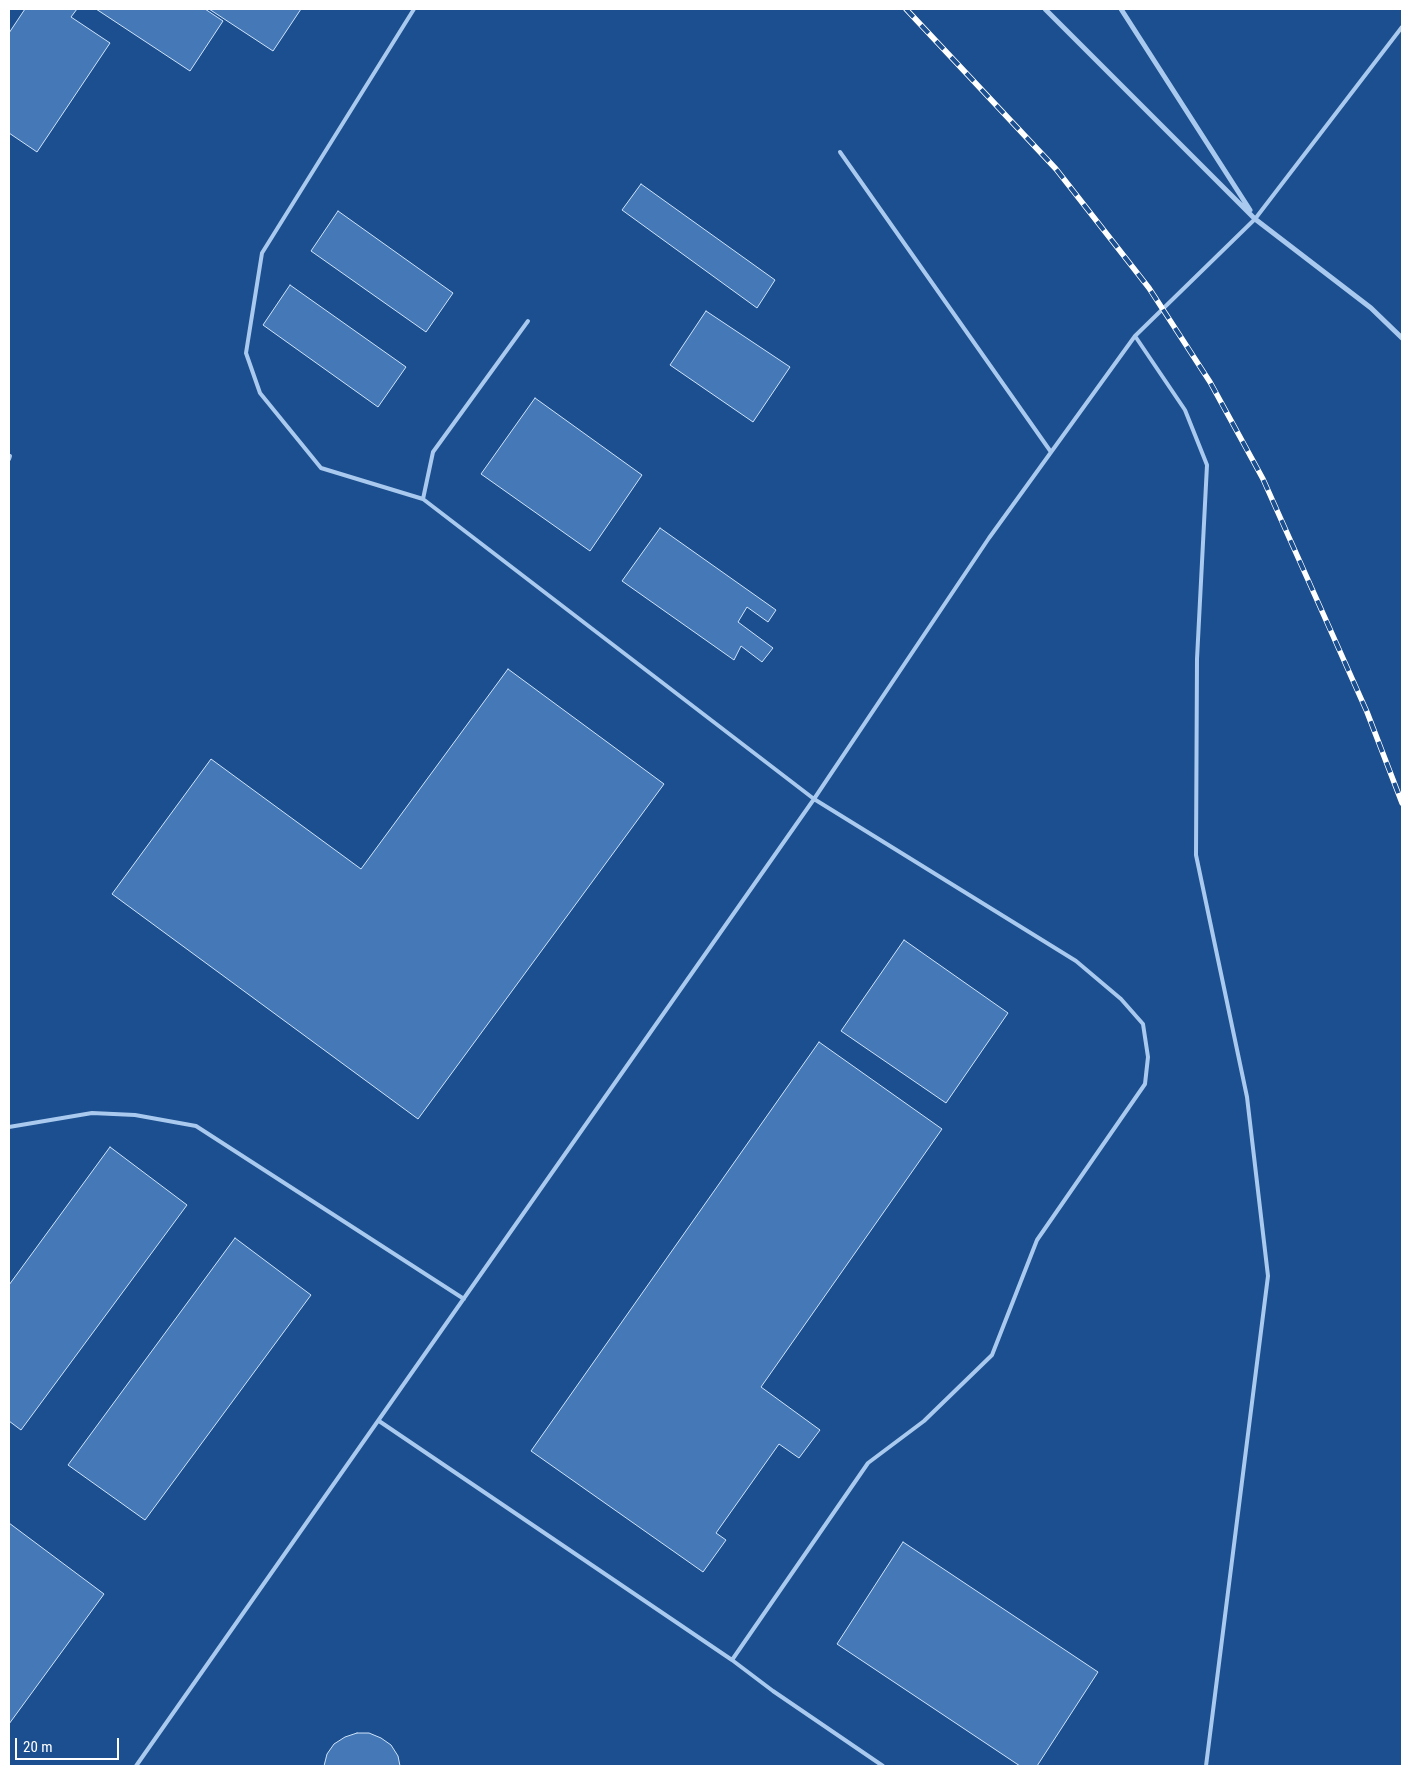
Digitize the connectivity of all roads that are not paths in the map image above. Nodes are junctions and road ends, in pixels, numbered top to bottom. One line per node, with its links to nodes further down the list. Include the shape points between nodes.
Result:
1 (414, 9): 11 (lane, via 262,253 246,354 260,393 321,468)
2 (1045, 9): 6 (street)
3 (1120, 9): 6 (street)
4 (1402, 27): 6 (lane)
5 (840, 152): 10 (lane)
6 (1255, 219): 8 (lane); 9 (street, via 1371,308)
7 (528, 321): 11 (lane, via 433,452)
8 (1135, 336): 10 (lane); 19 (lane, via 1185,410 1207,465 1197,659 1196,855 1247,1097 1268,1276)
9 (1402, 338)
10 (1051, 452): 12 (lane, via 989,538)
11 (423, 499): 12 (lane)
12 (814, 799): 14 (lane); 16 (lane, via 1076,961 1121,999 1144,1024 1148,1057 1145,1084 1037,1240 992,1354 924,1421 868,1463)
13 (9, 1127): 14 (lane, via 92,1114 135,1116 196,1126)
14 (464, 1299): 15 (lane)
15 (379, 1421): 16 (lane); 17 (lane)
16 (732, 1660): 18 (lane)
17 (136, 1766)
18 (883, 1766)
19 (1206, 1766)

